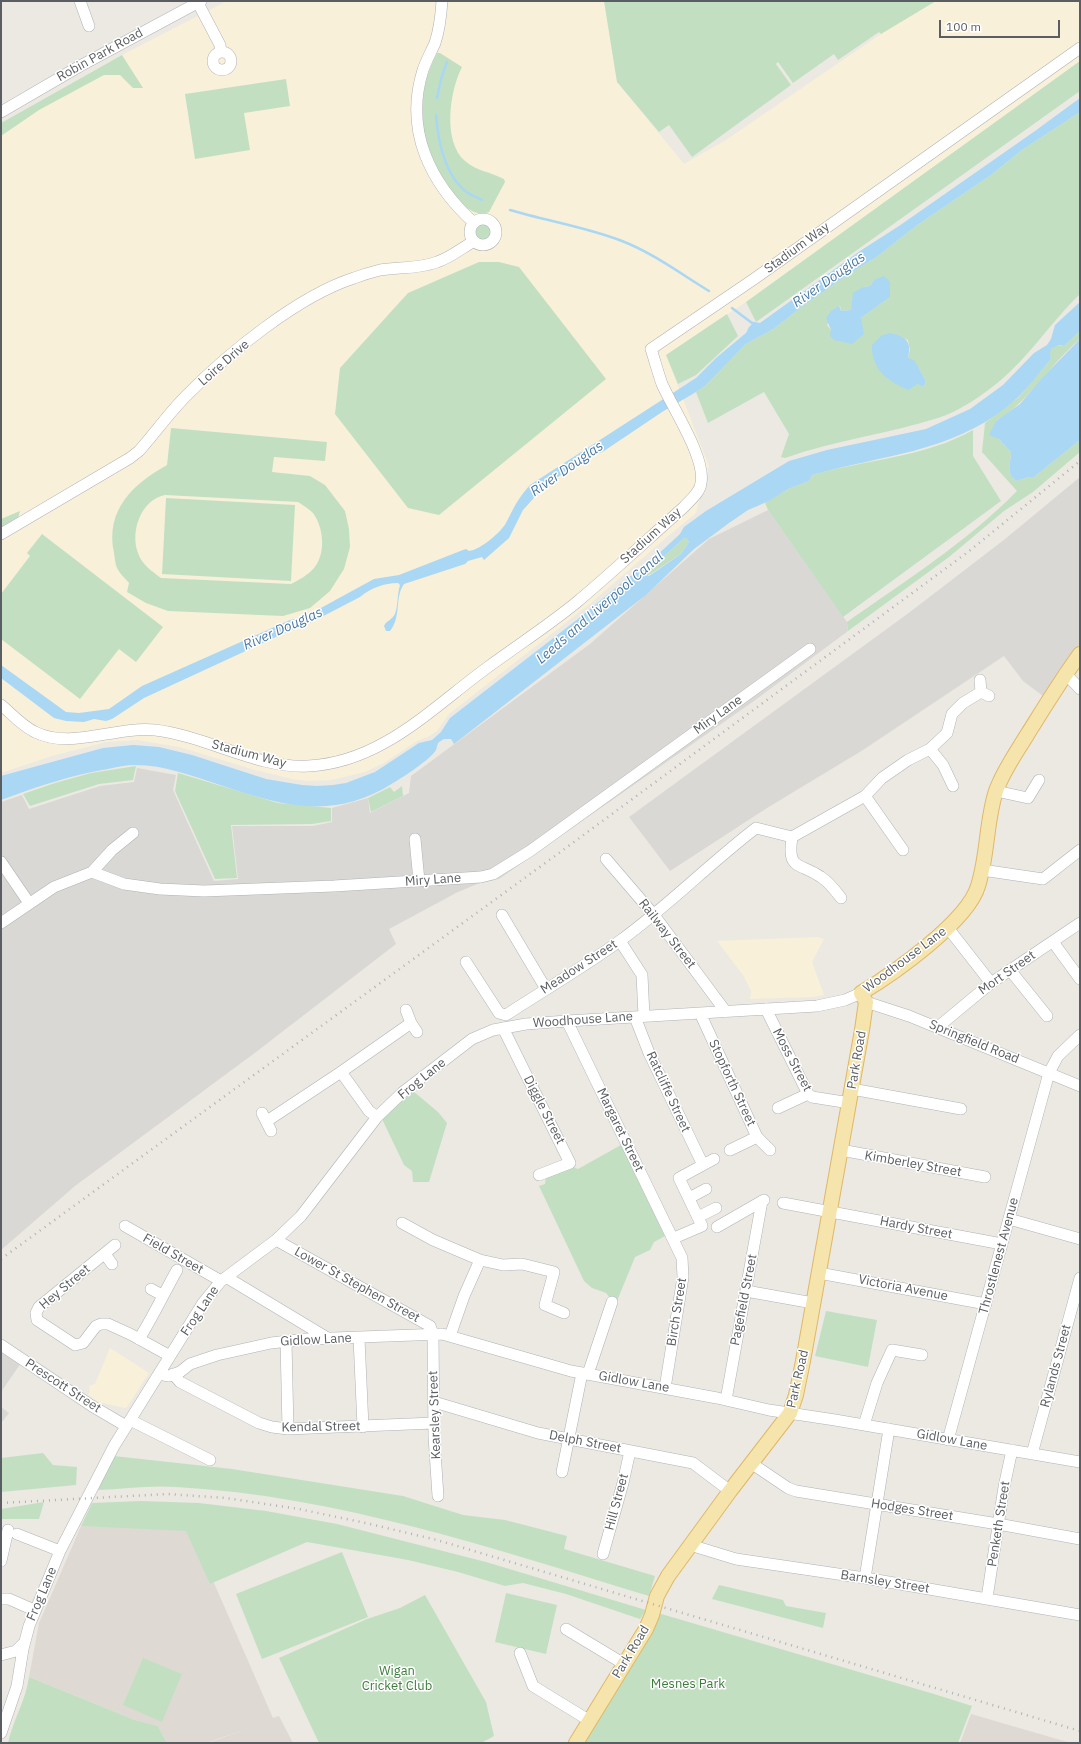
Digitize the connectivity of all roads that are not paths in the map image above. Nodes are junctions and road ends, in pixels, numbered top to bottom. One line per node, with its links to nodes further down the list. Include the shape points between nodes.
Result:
1 (80, 1): 4 (street)
2 (200, 2): 6 (street); 7 (street, Robin Park Road, via 80,66)
3 (442, 2): 8 (street, via 441,22 419,84 417,124 425,155 436,178 448,196)
4 (89, 26)
5 (1080, 48): 16 (street, Stadium Way, via 651,350 662,384 697,456 702,474 697,493 576,603 379,747 358,757 322,765 275,764 186,736 151,730 58,739 28,728)
6 (221, 52)
7 (1, 112)
8 (474, 222): 9 (street, via 470,234); 9 (street, via 488,220 495,232 493,239 486,244)
9 (474, 241): 10 (street, Loire Drive, via 437,263 380,270 353,278 291,310 213,370 130,458)
10 (1, 534)
11 (810, 649): 31 (street, Miry Lane, via 530,851 493,874)
12 (1080, 654): 13 (main road, Woodhouse Lane)
13 (1066, 673): 15 (street); 20 (main road, Woodhouse Lane, via 1006,770)
14 (980, 680): 17 (street, via 985,694 963,703 952,714 947,733)
15 (1080, 689)
16 (1, 705)
17 (930, 749): 19 (street, via 943,765); 21 (street, via 882,778)
18 (1039, 780): 20 (street, via 1028,798)
19 (953, 786)
20 (996, 791): 29 (main road, Woodhouse Lane)
21 (865, 796): 23 (street); 25 (street)
22 (133, 833): 30 (street, via 112,850)
23 (792, 837): 32 (street, via 790,852 793,861 801,868 821,877); 35 (street, Meadow Street, via 756,828)
24 (415, 839): 31 (street)
25 (903, 850)
26 (1080, 850): 29 (street, via 1043,879)
27 (606, 859): 35 (street, Railway Street)
28 (1, 862): 33 (street)
29 (982, 870): 38 (main road, Woodhouse Lane, via 975,894)
30 (92, 872): 31 (street, Miry Lane, via 124,884 204,891); 33 (street, via 54,887)
31 (419, 881)
32 (841, 898)
33 (29, 903): 36 (street)
34 (502, 915): 45 (street)
35 (654, 915): 39 (street, Meadow Street); 49 (street, Railway Street)
36 (1, 923)
37 (1080, 923): 40 (street, Mort Street)
38 (948, 928): 44 (street); 46 (main road, Woodhouse Lane)
39 (620, 941): 45 (street, Meadow Street); 52 (street, Ratcliffe Street, via 642,975)
40 (1053, 942): 42 (street, Mort Street); 43 (street)
41 (466, 962): 45 (street, Meadow Street, via 502,1015 506,1015)
42 (1010, 970): 44 (street, Mort Street); 51 (street)
43 (1080, 979)
44 (991, 983): 54 (street, Mort Street)
45 (546, 989)
46 (863, 998): 47 (street, Woodhouse Lane); 54 (street, Springfield Road); 61 (main road, Park Road)
47 (766, 1009): 49 (street, Woodhouse Lane); 62 (street, Moss Street)
48 (406, 1010): 58 (street, via 414,1027)
49 (726, 1012): 50 (street, Woodhouse Lane)
50 (700, 1013): 52 (street, Woodhouse Lane); 68 (street, Stopforth Street)
51 (1047, 1016)
52 (640, 1017): 53 (street, Woodhouse Lane); 73 (street, Ratcliffe Street, via 649,1053)
53 (567, 1021): 55 (street, Woodhouse Lane); 86 (street, Margaret Street)
54 (938, 1027): 59 (street, Springfield Road)
55 (503, 1028): 56 (street, Woodhouse Lane); 74 (street, Diggle Street, via 570,1163)
56 (484, 1033): 66 (street, Frog Lane, via 403,1092)
57 (1080, 1035): 59 (street, Throstlenest Avenue, via 1058,1056)
58 (341, 1072): 66 (street); 67 (street)
59 (1049, 1073): 60 (street, Springfield Road); 82 (street, Throstlenest Avenue)
60 (1080, 1086)
61 (852, 1089): 63 (main road, Park Road); 65 (street)
62 (808, 1094): 63 (street, Moss Street, via 812,1097); 64 (street)
63 (850, 1103): 71 (main road, Park Road)
64 (778, 1108)
65 (961, 1109)
66 (377, 1117): 88 (street, Frog Lane, via 301,1216)
67 (267, 1121)
68 (757, 1137): 69 (street); 70 (street, Stopforth Street)
69 (730, 1150)
70 (770, 1150)
71 (841, 1150): 75 (street, Kimberley Street); 80 (main road, Park Road)
72 (714, 1160): 73 (street)
73 (703, 1165): 77 (street, via 679,1178)
74 (539, 1175)
75 (985, 1177)
76 (706, 1189): 77 (street)
77 (689, 1198): 81 (street)
78 (783, 1203): 80 (street, Hardy Street)
79 (716, 1208): 81 (street)
80 (830, 1211): 89 (street, Hardy Street); 95 (main road, Park Road)
81 (698, 1217): 86 (street, via 702,1226)
82 (1009, 1219): 87 (street); 89 (street, Throstlenest Avenue)
83 (402, 1224): 92 (street)
84 (125, 1226): 97 (street, Field Street)
85 (717, 1227): 99 (street, Pagefield Street, via 763,1201)
86 (674, 1238): 118 (street, Birch Street, via 684,1268)
87 (1080, 1239)
88 (276, 1240): 97 (street, Frog Lane); 105 (street, Lower St Stephen Street, via 415,1316 430,1326)
89 (1002, 1244): 103 (street, Throstlenest Avenue)
90 (116, 1245): 91 (street, Hey Street)
91 (104, 1254): 93 (street); 108 (street, Hey Street, via 40,1305 36,1319 75,1345 83,1343 94,1327 101,1324 108,1324)
92 (480, 1260): 104 (street, via 503,1265 522,1264 554,1272 545,1305); 106 (street)
93 (112, 1264)
94 (177, 1270): 100 (street)
95 (819, 1273): 102 (main road, Park Road); 103 (street, Victoria Avenue)
96 (1080, 1278): 132 (street, Rylands Street)
97 (223, 1279): 109 (street, Field Street); 113 (street, Frog Lane, via 203,1303)
98 (152, 1289): 100 (street)
99 (746, 1291): 102 (street); 119 (street, Pagefield Street)
100 (162, 1295): 108 (street)
101 (612, 1302): 115 (street)
102 (813, 1303): 121 (main road, Park Road, via 800,1380)
103 (986, 1304): 129 (street, Throstlenest Avenue)
104 (564, 1314)
105 (433, 1334): 106 (street, Gidlow Lane); 107 (street, Gidlow Lane); 120 (street, Kearsley Street)
106 (450, 1336): 115 (street, Gidlow Lane, via 556,1368)
107 (359, 1338): 109 (street, Gidlow Lane); 125 (street)
108 (139, 1339): 113 (street, Gidlow Lane)
109 (330, 1339): 110 (street, Gidlow Lane)
110 (286, 1341): 114 (street, Gidlow Lane, via 217,1355); 126 (street)
111 (1, 1345): 123 (street, Prescott Street, via 89,1404)
112 (922, 1355): 124 (street, via 892,1350)
113 (169, 1359): 114 (street, Gidlow Lane, via 176,1365); 116 (street, Frog Lane)
114 (190, 1364): 117 (street, Gidlow Lane)
115 (585, 1373): 118 (street, Gidlow Lane); 128 (street)
116 (159, 1374): 117 (street); 123 (street, Frog Lane)
117 (173, 1374): 126 (street, Kendal Street, via 180,1382 259,1423)
118 (665, 1388): 119 (street, Gidlow Lane)
119 (726, 1400): 121 (street, Gidlow Lane)
120 (434, 1402): 122 (street, Kearsley Street); 128 (street, Delph Street, via 538,1433)
121 (790, 1413): 124 (street, Gidlow Lane); 135 (main road, Park Road)
122 (434, 1422): 125 (street, Kendal Street); 138 (street, Kearsley Street)
123 (128, 1423): 133 (street, Prescott Street); 144 (street, Frog Lane, via 102,1467)
124 (864, 1425): 127 (street, Gidlow Lane)
125 (363, 1427): 126 (street, Kendal Street)
126 (288, 1429)
127 (889, 1429): 129 (street, Gidlow Lane); 139 (street)
128 (568, 1439): 131 (street, Delph Street); 136 (street)
129 (948, 1440): 130 (street, Gidlow Lane)
130 (1012, 1450): 132 (street, Gidlow Lane); 140 (street, Penketh Street)
131 (630, 1451): 137 (street, Delph Street, via 693,1463); 145 (street, Hill Street, via 624,1483)
132 (1032, 1454): 134 (street, Gidlow Lane)
133 (210, 1460)
134 (1080, 1462)
135 (751, 1463): 137 (main road, Park Road); 139 (street, Hodges Street, via 788,1488)
136 (562, 1472)
137 (730, 1490): 142 (main road, Park Road)
138 (438, 1496)
139 (876, 1505): 140 (street, Hodges Street); 147 (street)
140 (998, 1524): 141 (street, Hodges Street); 148 (street, Penketh Street)
141 (1080, 1539)
142 (690, 1545): 147 (street, Barnsley Street, via 736,1558); 157 (main road, Park Road, via 661,1587 649,1623)
143 (3, 1548): 144 (street, via 12,1532); 146 (street)
144 (60, 1551): 150 (street, Frog Lane)
145 (603, 1554)
146 (1, 1561)
147 (865, 1578): 148 (street, Barnsley Street)
148 (987, 1598): 151 (street, Barnsley Street)
149 (1, 1599): 150 (street, via 10,1599)
150 (34, 1610): 153 (street, Frog Lane)
151 (1080, 1615)
152 (566, 1629): 157 (street)
153 (25, 1642): 155 (street, via 18,1650); 158 (street, Frog Lane)
154 (520, 1653): 159 (street, via 533,1686)
155 (1, 1655)
156 (1, 1661): 158 (street)
157 (624, 1664): 159 (main road, Park Road)
158 (20, 1668): 160 (street, Frog Lane, via 17,1686)
159 (590, 1721): 161 (main road, Park Road)
160 (1, 1733)
161 (576, 1743)

